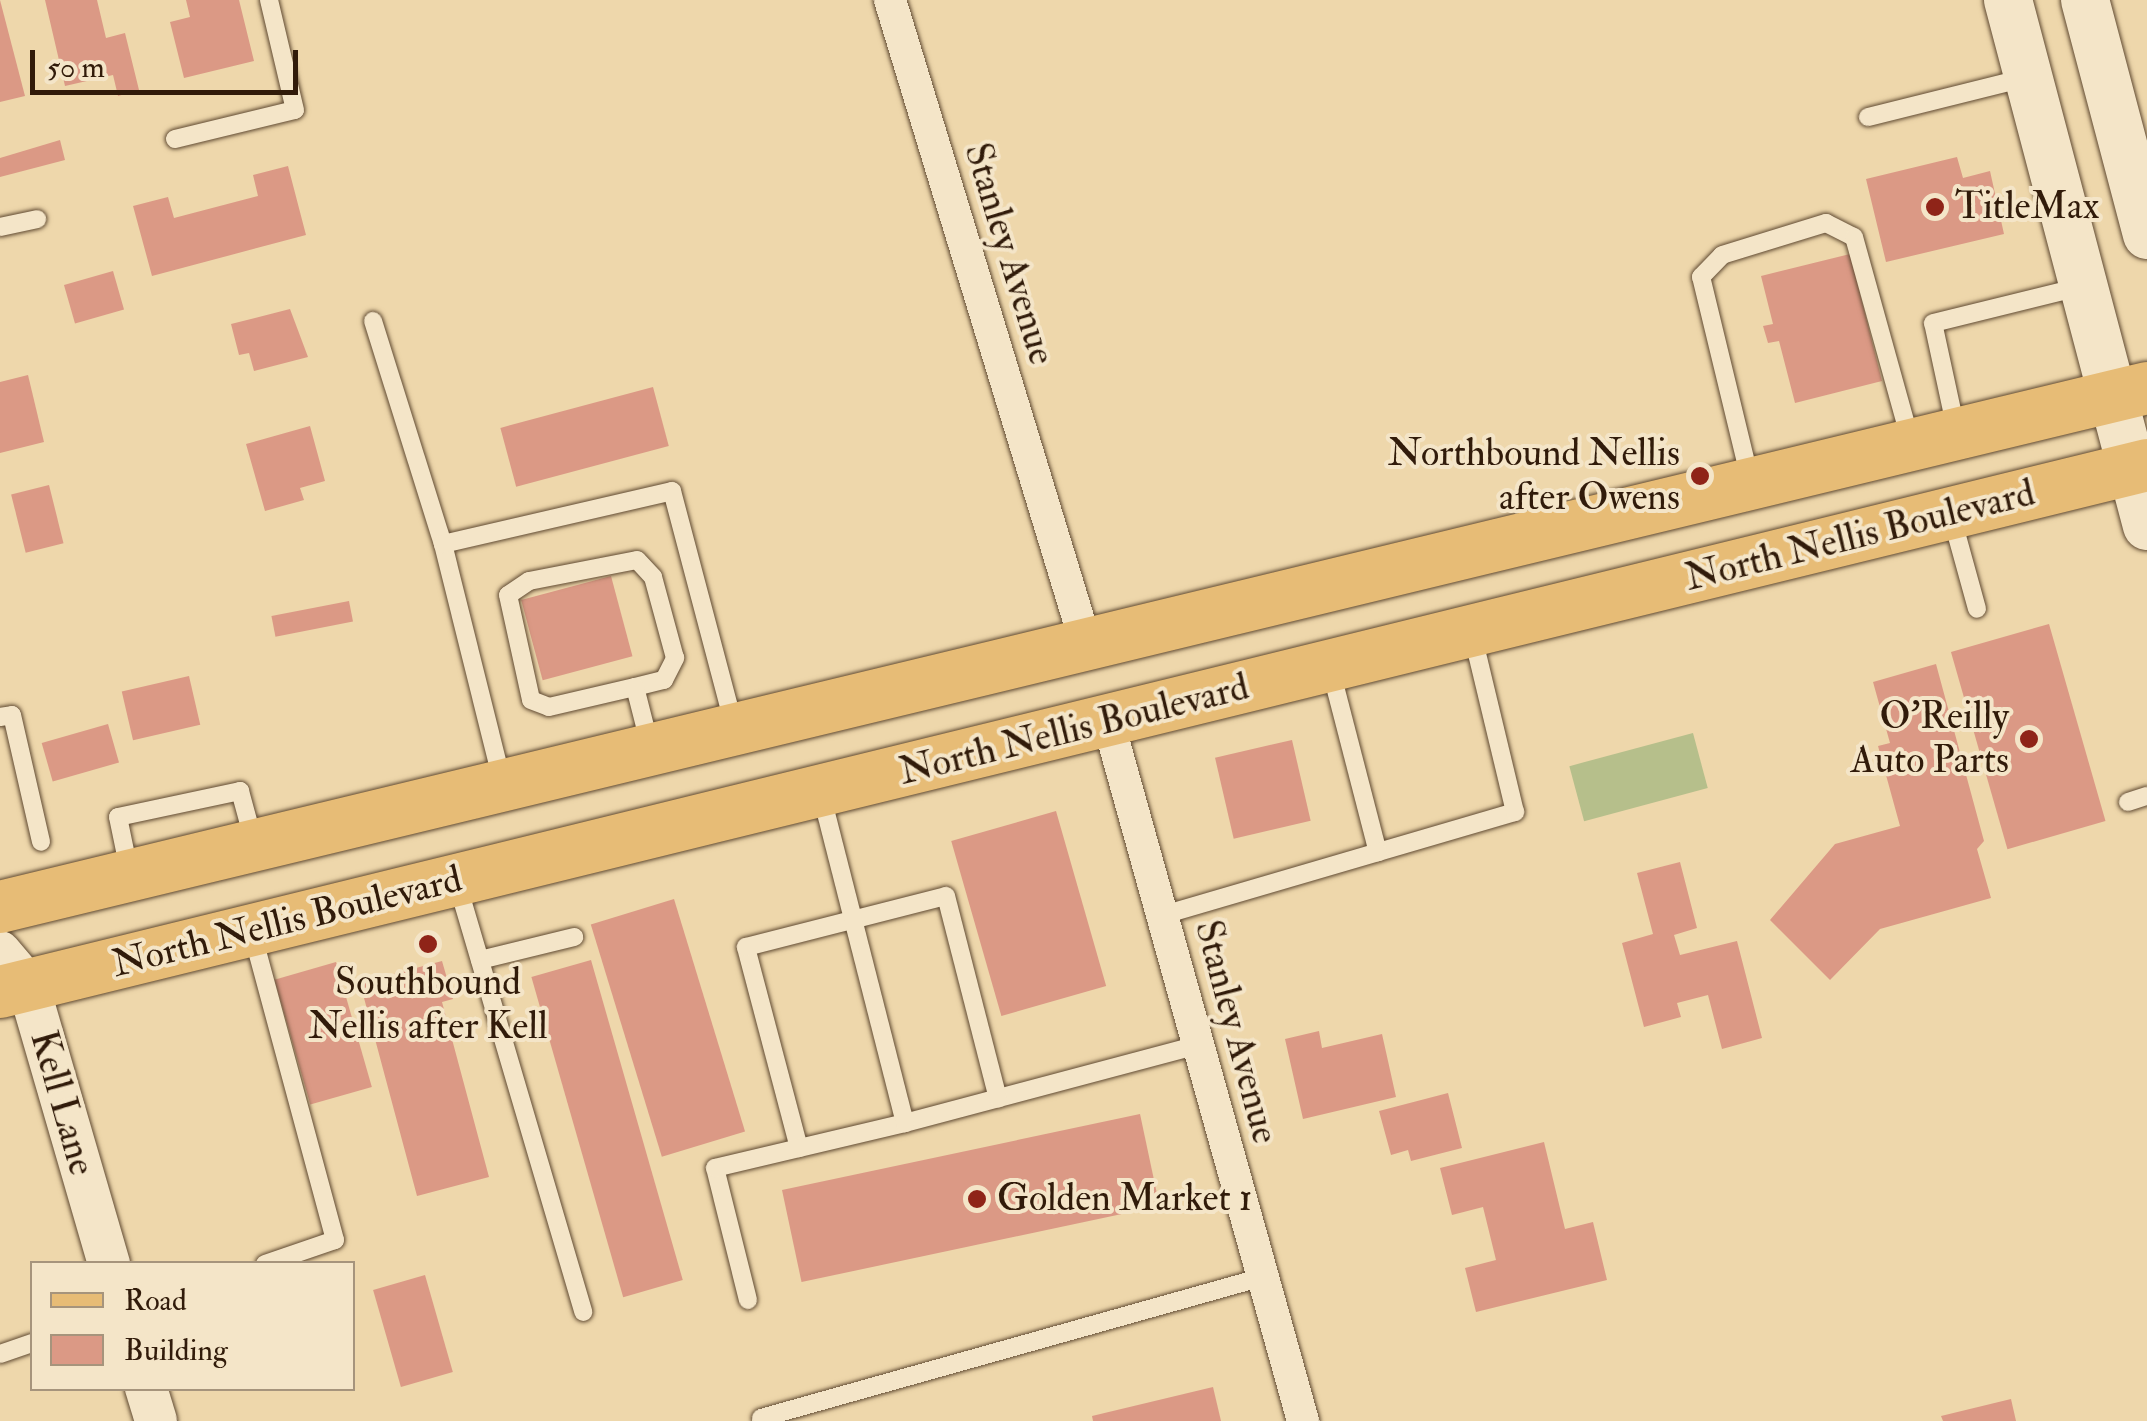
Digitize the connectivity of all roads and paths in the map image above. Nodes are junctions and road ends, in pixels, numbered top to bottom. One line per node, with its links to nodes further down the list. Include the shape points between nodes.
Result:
1 (269, 0): 7 (lane, via 295,110)
2 (890, 0): 23 (street, Stanley Avenue)
3 (2008, 0): 5 (main road)
4 (2085, 0): 8 (main road)
5 (2029, 77): 6 (lane); 12 (main road)
6 (1868, 117)
7 (175, 139)
8 (2140, 175): 11 (main road)
9 (37, 219): 10 (lane)
10 (0, 226)
11 (2147, 235)
12 (2084, 286): 14 (main road); 15 (lane, via 1933,323)
13 (373, 321): 20 (lane)
14 (2129, 392): 15 (main road, North Nellis Boulevard); 16 (main road)
15 (1934, 440): 17 (main road, North Nellis Boulevard); 17 (lane, via 1854,237 1826,223 1722,254 1702,276)
16 (2139, 467): 18 (main road, North Nellis Boulevard); 19 (main road)
17 (1751, 484): 23 (main road, North Nellis Boulevard)
18 (1950, 514): 21 (lane); 22 (main road, North Nellis Boulevard)
19 (2147, 526)
20 (443, 544): 28 (lane, via 672,491); 30 (lane)
21 (1977, 610)
22 (1472, 632): 24 (main road, North Nellis Boulevard); 35 (lane, via 1516,812)
23 (1087, 647): 28 (main road, North Nellis Boulevard)
24 (1330, 667): 27 (main road, North Nellis Boulevard); 35 (lane)
25 (635, 687): 25 (lane, via 549,707 531,700 508,595 530,581 638,560 653,577 676,658 664,680); 29 (lane)
26 (0, 717): 34 (lane, via 12,714)
27 (1108, 721): 31 (main road, North Nellis Boulevard); 38 (street, Stanley Avenue)
28 (736, 731): 29 (main road, North Nellis Boulevard)
29 (651, 751): 30 (main road, North Nellis Boulevard)
30 (504, 786): 37 (main road, North Nellis Boulevard)
31 (820, 792): 36 (main road, North Nellis Boulevard); 39 (lane)
32 (2147, 796): 33 (lane)
33 (2128, 802)
34 (41, 842)
35 (1378, 852): 38 (lane)
36 (456, 880): 40 (main road, North Nellis Boulevard); 42 (lane)
37 (0, 906)
38 (1163, 915): 44 (street, Stanley Avenue)
39 (853, 920): 45 (lane, via 946,896); 46 (lane); 47 (lane, via 746,947)
40 (252, 930): 43 (main road, North Nellis Boulevard); 49 (lane, via 335,1240)
41 (574, 937): 42 (lane)
42 (480, 960): 52 (lane)
43 (9, 976): 48 (street, Kell Lane)
44 (1198, 1044): 45 (lane); 50 (street, Stanley Avenue)
45 (998, 1098): 46 (lane)
46 (905, 1123): 47 (lane)
47 (799, 1148): 51 (lane, via 715,1168)
48 (107, 1261)
49 (274, 1261)
50 (1263, 1277): 56 (lane); 58 (street, Stanley Avenue)
51 (748, 1300)
52 (583, 1312)
53 (30, 1344): 54 (lane)
54 (0, 1354)
55 (147, 1391): 57 (street)
56 (761, 1418)
57 (156, 1421)
58 (1303, 1421)

